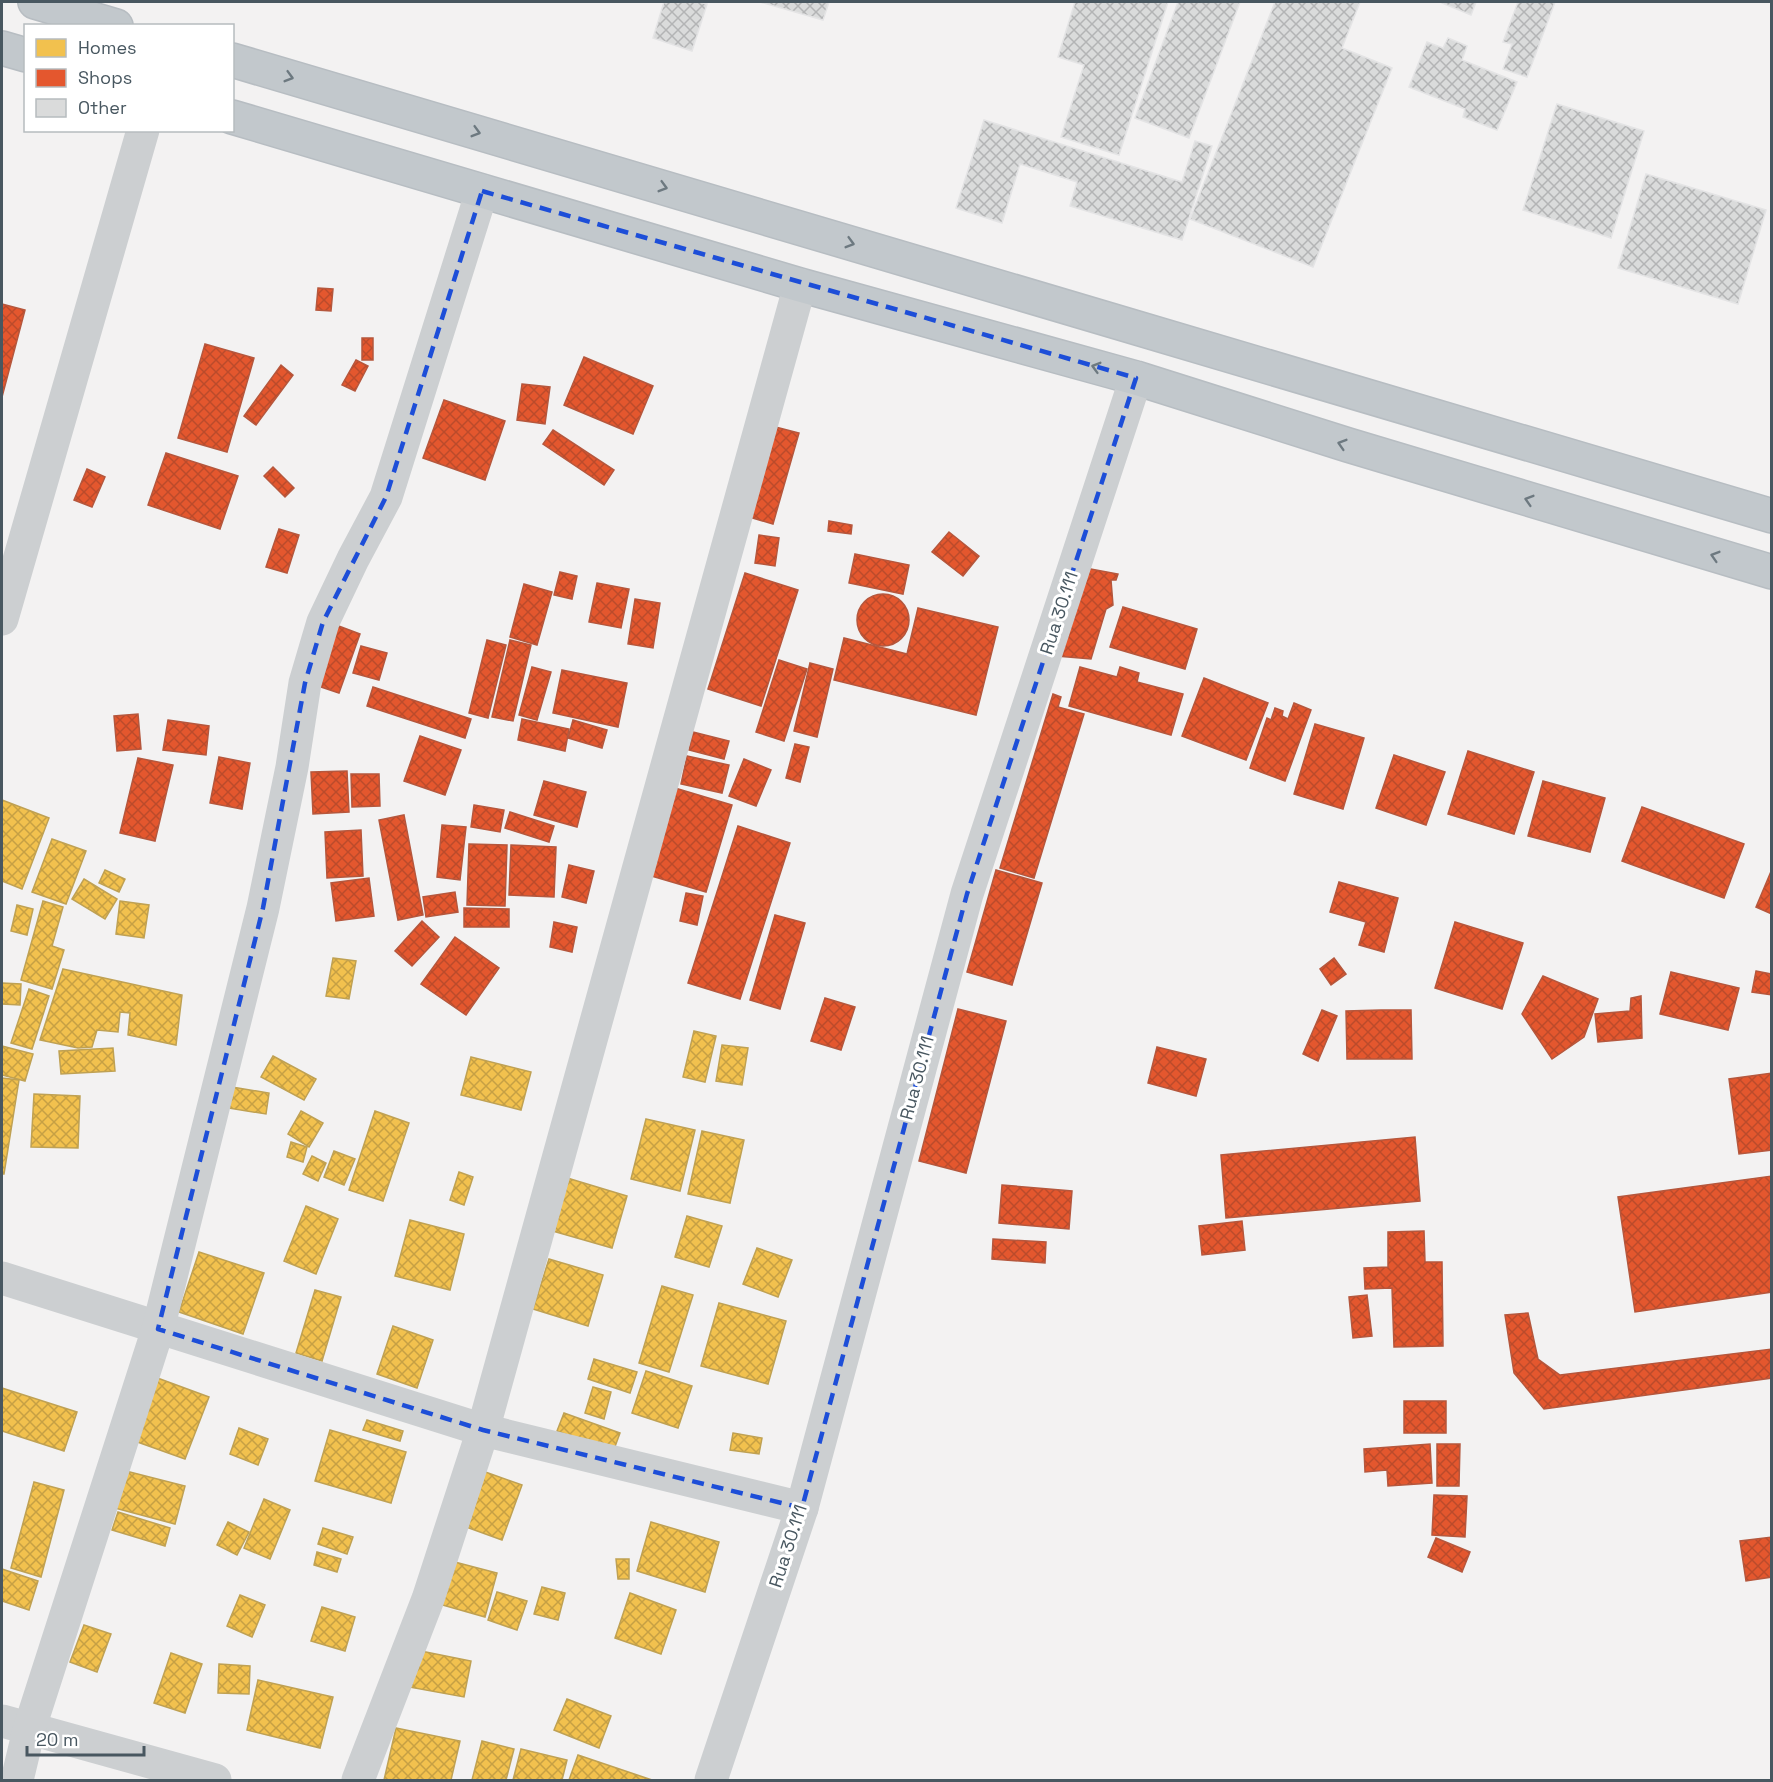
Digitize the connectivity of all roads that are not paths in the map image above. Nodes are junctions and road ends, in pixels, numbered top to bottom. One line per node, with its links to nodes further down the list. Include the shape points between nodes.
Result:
1 (34, 2): 2 (highway)
2 (109, 24)
3 (2, 48): 4 (highway)
4 (24, 54)
5 (234, 61): 11 (highway, one-way to 11)
6 (234, 118): 8 (highway)
7 (142, 132): 13 (street)
8 (482, 191): 9 (highway); 15 (street, via 386,497 323,622 305,683 263,908)
9 (800, 285): 10 (highway, one-way to 9); 16 (street)
10 (1136, 378): 12 (highway, one-way to 10, via 1348,446); 17 (street, Rua 30.111, via 967,894)
11 (1772, 516)
12 (1772, 572)
13 (2, 619)
14 (2, 1278): 15 (street)
15 (158, 1329): 16 (street); 18 (street)
16 (483, 1430): 17 (street); 21 (street, via 428,1599)
17 (802, 1508): 22 (street, Rua 30.111)
18 (15, 1725): 19 (street); 20 (street)
19 (17, 1780)
20 (215, 1780)
21 (358, 1780)
22 (711, 1780)

